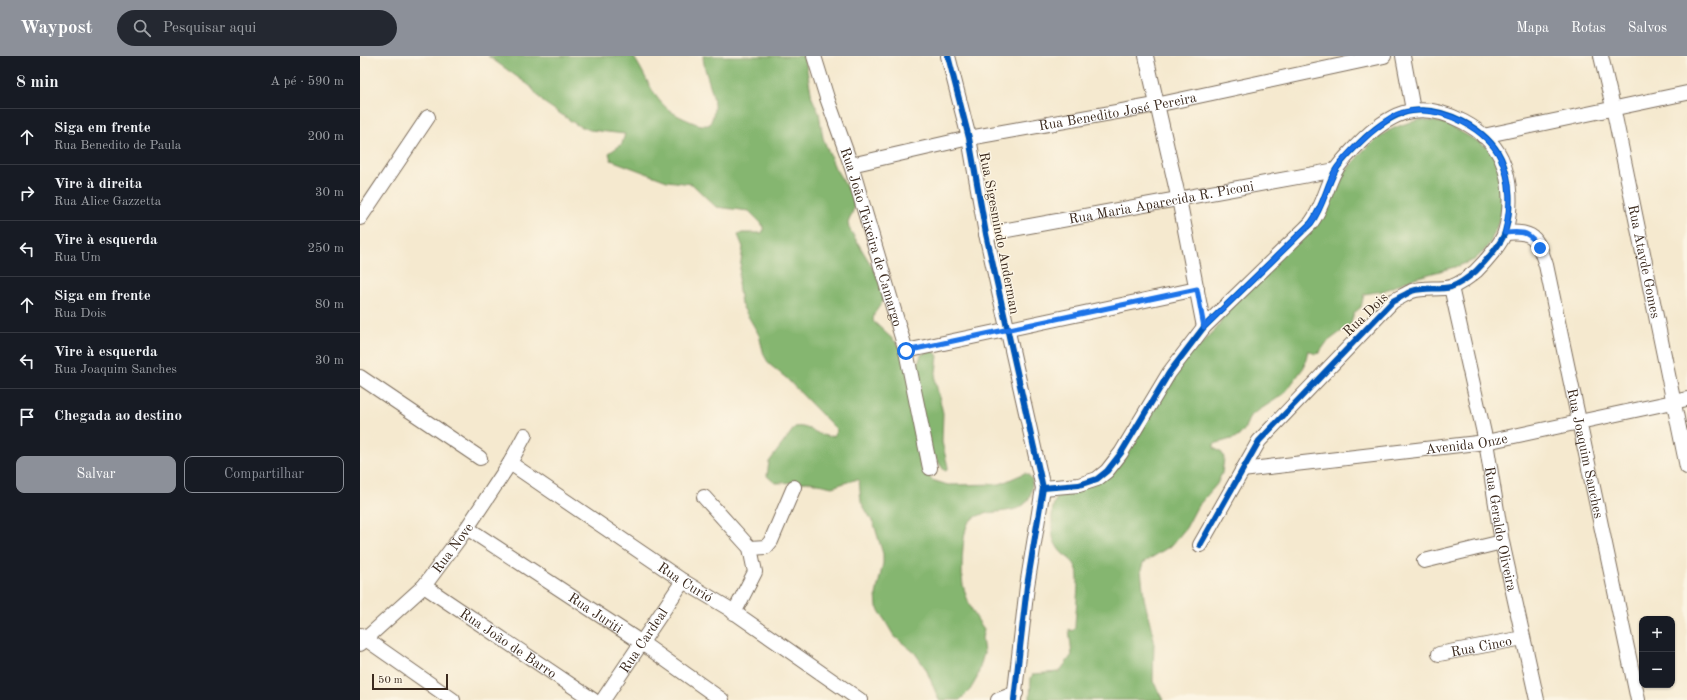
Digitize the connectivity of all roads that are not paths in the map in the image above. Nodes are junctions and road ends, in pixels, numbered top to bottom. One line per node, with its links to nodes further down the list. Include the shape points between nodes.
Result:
1 (814, 56): 14 (street, Rua João Teixeira de Camargo)
2 (948, 56): 13 (street, Rua Sigesmindo Anderman)
3 (1146, 56): 8 (street)
4 (1384, 56): 8 (street, Rua Benedito José Pereira)
5 (1403, 56): 10 (street)
6 (1601, 56): 9 (street, Rua Atayde Gomes)
7 (1687, 93): 9 (street)
8 (1156, 105): 13 (street, Rua Benedito José Pereira); 16 (street)
9 (1613, 107): 12 (street); 27 (street, Rua Atayde Gomes)
10 (1413, 110): 12 (street, Rua Dois, via 1436,112 1455,118); 15 (street, via 1391,118 1370,133)
11 (428, 116): 17 (street)
12 (1478, 132): 18 (street, Rua Dois, via 1501,158 1508,182 1510,207)
13 (969, 138): 14 (street, Rua Benedito José Pereira); 19 (street, Rua Sigesmindo Anderman)
14 (850, 165): 24 (street, Rua João Teixeira de Camargo)
15 (1336, 170): 16 (street, Rua Maria Aparecida R. Piconi); 22 (street, via 1318,214 1311,223)
16 (1178, 198): 19 (street, Rua Maria Aparecida R. Piconi); 21 (street)
17 (360, 218)
18 (1505, 233): 20 (street, Rua Dois, via 1476,270); 28 (street, Rua Joaquim Sanches, via 1520,232 1532,237 1540,248 1546,265)
19 (986, 234): 23 (street, Rua Sigesmindo Anderman)
20 (1451, 287): 30 (street, Rua Geraldo Oliveira); 35 (street, Rua Dois, via 1412,291 1393,301 1271,427 1259,441)
21 (1197, 289): 22 (street); 23 (street)
22 (1204, 327): 37 (street, via 1169,372 1121,453 1107,471 1097,479 1079,485)
23 (1007, 330): 24 (street); 37 (street, Rua Sigesmindo Anderman)
24 (906, 351): 34 (street, Rua João Teixeira de Camargo)
25 (360, 377): 31 (street)
26 (1687, 399): 27 (street, Avenida Onze)
27 (1673, 402): 28 (street, Avenida Onze); 33 (street, Rua Atayde Gomes)
28 (1580, 422): 30 (street, Avenida Onze); 59 (street, Rua Joaquim Sanches)
29 (525, 435): 32 (street, Rua Nove)
30 (1486, 442): 35 (street, Avenida Onze); 40 (street, Rua Geraldo Oliveira)
31 (480, 458)
32 (510, 463): 39 (street, Rua Nove); 44 (street, Rua Curió)
33 (1687, 467)
34 (930, 468)
35 (1242, 470): 41 (street, Rua Dois)
36 (794, 487): 42 (street, via 771,542 766,547)
37 (1043, 488): 51 (street, Rua Sigesmindo Anderman, via 1027,586)
38 (704, 497): 42 (street)
39 (467, 528): 45 (street, Rua Nove); 49 (street, Rua Juriti)
40 (1502, 542): 43 (street); 47 (street, Rua Geraldo Oliveira)
41 (1200, 545)
42 (750, 548): 46 (street, via 755,572)
43 (1424, 561)
44 (683, 581): 46 (street, Rua Curió); 49 (street, Rua Cardeal)
45 (424, 586): 48 (street, Rua Nove); 53 (street, Rua João de Barro)
46 (734, 613): 56 (street, Rua Curió)
47 (1523, 638): 50 (street, Rua Cinco); 58 (street, Rua Geraldo Oliveira)
48 (362, 639): 52 (street)
49 (642, 643): 54 (street, Rua Cardeal); 55 (street, Rua Juriti)
50 (1440, 654)
51 (1015, 696): 57 (street)
52 (453, 700)
53 (593, 700)
54 (603, 700)
55 (722, 700)
56 (860, 700)
57 (998, 700)
58 (1537, 700)
59 (1638, 700)

